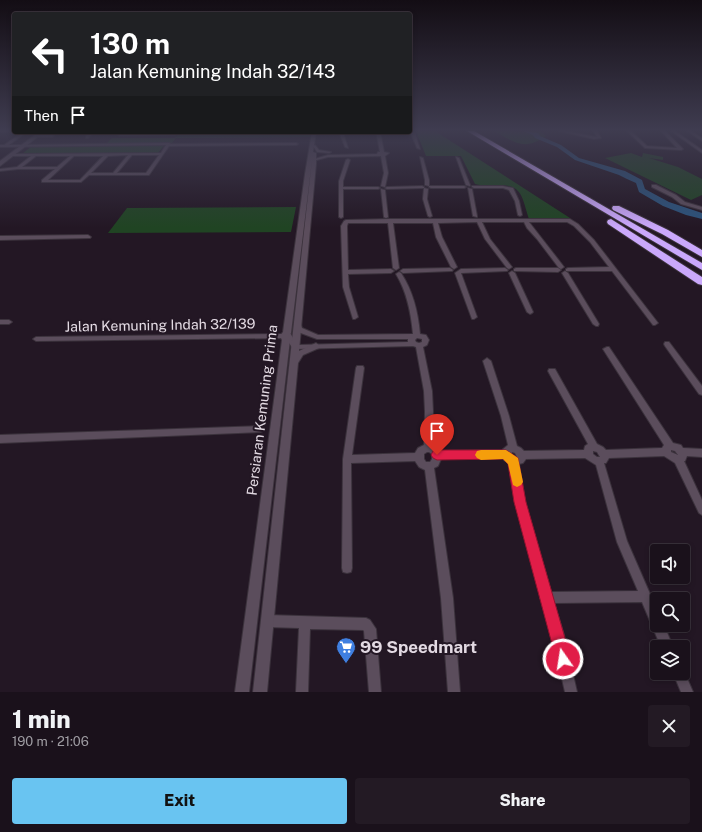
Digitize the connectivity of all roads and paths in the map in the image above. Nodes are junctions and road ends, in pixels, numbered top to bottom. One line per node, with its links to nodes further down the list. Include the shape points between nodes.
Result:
1 (24, 163): 15 (street)
2 (63, 163): 16 (street)
3 (98, 163): 18 (street)
4 (123, 163): 19 (street)
5 (155, 163): 19 (street, via 148,174)
6 (309, 163): 57 (street, Persiaran Kemuning Prima)
7 (314, 163): 52 (street, Persiaran Kemuning Prima)
8 (347, 163): 23 (street)
9 (383, 163): 24 (street, via 386,173)
10 (421, 163): 21 (street)
11 (459, 163): 22 (street)
12 (522, 163): 48 (highway)
13 (525, 163): 39 (highway)
14 (537, 163): 25 (highway)
15 (18, 168): 16 (street); 17 (street)
16 (58, 168): 18 (street, via 44,181 81,181)
17 (0, 170)
18 (88, 174): 19 (street)
19 (114, 174)
20 (654, 186): 26 (street, via 683,203)
21 (426, 187): 22 (street); 24 (street); 27 (street, via 425,199)
22 (469, 187): 28 (street); 29 (street, via 511,189)
23 (341, 188): 24 (street); 31 (street)
24 (383, 188): 30 (street)
25 (615, 208): 37 (highway, via 665,232); 38 (highway)
26 (702, 209)
27 (430, 216)
28 (474, 216)
29 (520, 216)
30 (388, 219): 31 (street); 34 (street); 44 (street)
31 (343, 220): 46 (street)
32 (479, 220): 33 (street); 34 (street); 43 (street, via 488,239)
33 (525, 220): 40 (street); 42 (street, via 570,220 592,241)
34 (436, 221): 41 (street, via 439,237)
35 (88, 237): 36 (street)
36 (0, 238)
37 (702, 254)
38 (702, 259)
39 (702, 267)
40 (560, 268): 43 (street); 45 (street)
41 (452, 269): 44 (street); 47 (street, via 458,268)
42 (613, 269): 45 (street); 55 (street)
43 (510, 270): 47 (street); 49 (street)
44 (397, 271): 46 (street); 59 (street, via 403,280 416,321)
45 (567, 271): 56 (street)
46 (346, 272): 50 (street, via 346,287)
47 (459, 272): 51 (street)
48 (702, 282)
49 (530, 312)
50 (355, 317)
51 (474, 317)
52 (298, 320): 59 (street, via 300,330 317,337); 62 (street, Persiaran Kemuning Prima)
53 (0, 322): 54 (street)
54 (8, 322)
55 (655, 323)
56 (596, 324)
57 (286, 335): 58 (street, Jalan Kemuning Indah 32/139); 62 (street); 90 (street, Persiaran Kemuning Prima)
58 (36, 339)
59 (416, 340): 61 (street); 71 (street, via 428,391)
60 (667, 344): 68 (street)
61 (316, 346): 62 (street); 65 (street, via 296,356)
62 (295, 347): 65 (street, Persiaran Kemuning Prima)
63 (607, 349): 72 (street)
64 (487, 361): 78 (street, via 513,448 507,449)
65 (294, 365): 87 (street, Persiaran Kemuning Prima)
66 (360, 368): 80 (street)
67 (552, 371): 73 (street)
68 (702, 392)
69 (260, 429): 70 (street)
70 (0, 439)
71 (428, 448): 75 (street); 77 (street, via 420,450)
72 (668, 449): 76 (street, via 675,447); 79 (street)
73 (591, 450): 78 (street); 79 (street, via 599,448)
74 (702, 452): 76 (street)
75 (437, 455): 78 (street); 81 (street, via 436,462)
76 (680, 456): 82 (street)
77 (418, 457): 80 (street); 81 (street, via 421,463)
78 (514, 457): 85 (street, via 520,502)
79 (602, 458): 84 (street, via 622,542)
80 (347, 460): 83 (street)
81 (429, 466): 94 (street, via 447,598)
82 (702, 510)
83 (347, 568)
84 (645, 596): 85 (street); 86 (street)
85 (546, 598): 95 (street, via 558,635)
86 (650, 608)
87 (267, 620): 88 (street); 91 (street, Persiaran Kemuning Prima)
88 (305, 623): 92 (street); 93 (street, via 366,624 370,629)
89 (682, 680): 96 (street)
90 (242, 692)
91 (260, 692)
92 (302, 692)
93 (375, 692)
94 (454, 692)
95 (571, 692)
96 (687, 692)

